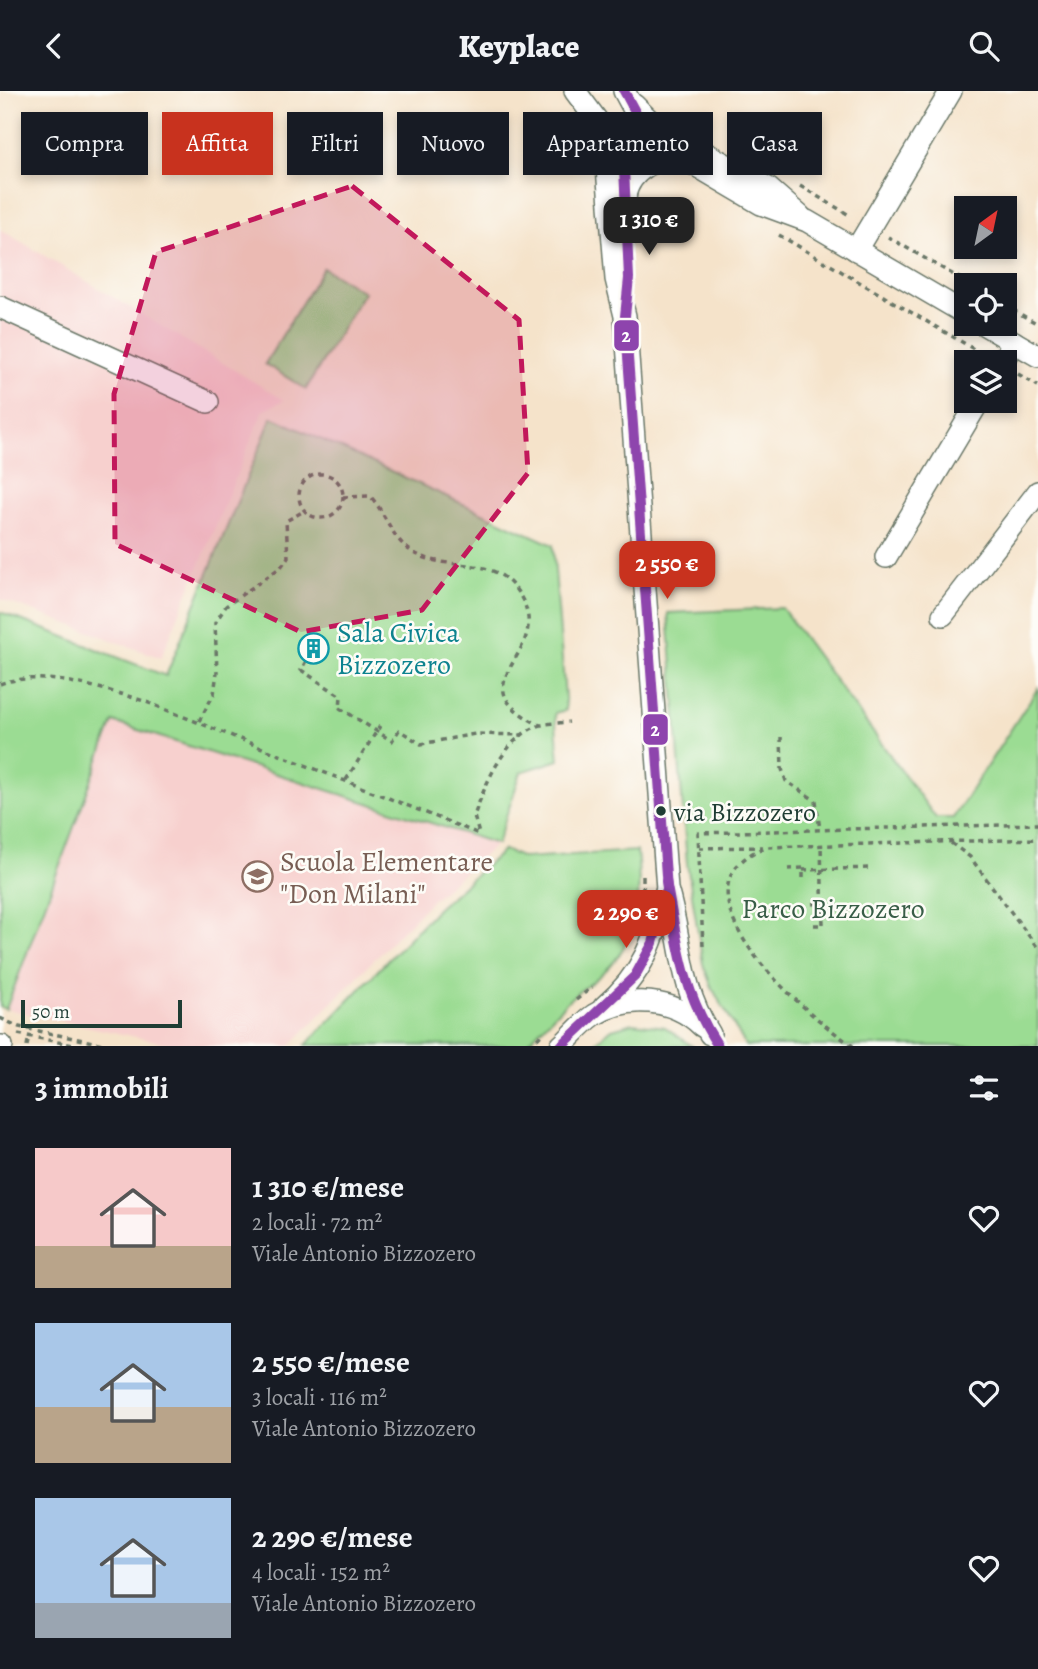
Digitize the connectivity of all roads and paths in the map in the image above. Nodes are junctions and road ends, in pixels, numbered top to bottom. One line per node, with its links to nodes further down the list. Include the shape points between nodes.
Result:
1 (564, 91): 4 (street)
2 (951, 91): 11 (street)
3 (629, 98): 10 (street, via 653,124 768,188)
4 (586, 107): 17 (street, via 606,151 616,279)
5 (624, 175): 9 (street)
6 (637, 175): 9 (street)
7 (712, 175): 10 (street, via 761,204)
8 (798, 185): 11 (path)
9 (625, 199): 17 (street, via 629,278)
10 (807, 221): 12 (street)
11 (870, 226): 12 (street); 13 (path)
12 (856, 250): 15 (street)
13 (954, 275)
14 (0, 307): 25 (street)
15 (954, 307)
16 (1017, 312): 18 (path)
17 (625, 316): 56 (street)
18 (1038, 324)
19 (1004, 336): 20 (street)
20 (1014, 342): 21 (street); 22 (street)
21 (1012, 350)
22 (1038, 356)
23 (1017, 372): 24 (path)
24 (1038, 386)
25 (208, 402)
26 (972, 413): 30 (street)
27 (1038, 492): 31 (street)
28 (343, 497): 29 (path, via 332,515 317,518); 29 (path, via 334,478 313,475 299,490); 36 (path, via 370,496 396,536 416,553 495,571 512,583 524,604 527,630 522,651 507,671 503,686 506,701 516,713)
29 (304, 511): 34 (path, via 286,521 288,557 281,567 226,606 215,624 214,694)
30 (886, 558)
31 (943, 615)
32 (306, 661): 38 (path, via 301,670 341,696 340,709)
33 (0, 684): 34 (path, via 47,681 91,685)
34 (199, 721): 41 (path)
35 (569, 722): 36 (path)
36 (540, 725): 39 (path)
37 (380, 726): 38 (path)
38 (377, 732): 39 (path, via 392,741 399,730 421,744 475,734); 41 (path)
39 (524, 736): 41 (path, via 498,761 485,787 474,816 479,834)
40 (781, 737): 43 (path, via 785,777 792,787 816,801)
41 (346, 781)
42 (1038, 824): 43 (path)
43 (820, 830): 48 (path, via 698,833)
44 (1038, 839): 45 (path)
45 (942, 842): 46 (path); 63 (path, via 953,843 967,853)
46 (821, 845): 47 (path); 53 (path)
47 (771, 846): 48 (path); 78 (path, via 759,849 734,871 727,890 729,905 754,953 774,979)
48 (699, 848): 64 (path)
49 (649, 866): 56 (path)
50 (872, 868): 53 (path)
51 (788, 869): 52 (path)
52 (803, 870): 53 (path); 55 (path)
53 (821, 870): 58 (path)
54 (643, 872): 57 (path)
55 (803, 883)
56 (658, 884): 67 (street, via 656,935 640,969 624,989); 72 (street, via 675,916 684,978)
57 (643, 893)
58 (823, 903): 59 (path); 61 (path)
59 (812, 904)
60 (857, 909): 61 (path)
61 (823, 910): 62 (path, via 823,925)
62 (814, 925)
63 (1038, 949)
64 (703, 951)
65 (599, 981): 66 (path)
66 (573, 1002)
67 (588, 1006): 72 (street, via 646,1001 681,1011); 73 (street)
68 (0, 1018): 76 (path, via 19,1027)
69 (544, 1032): 77 (path)
70 (29, 1037): 74 (path)
71 (37, 1038): 75 (path)
72 (714, 1040)
73 (566, 1043)
74 (27, 1046)
75 (78, 1046)
76 (112, 1046)
77 (530, 1046)
78 (853, 1046)

